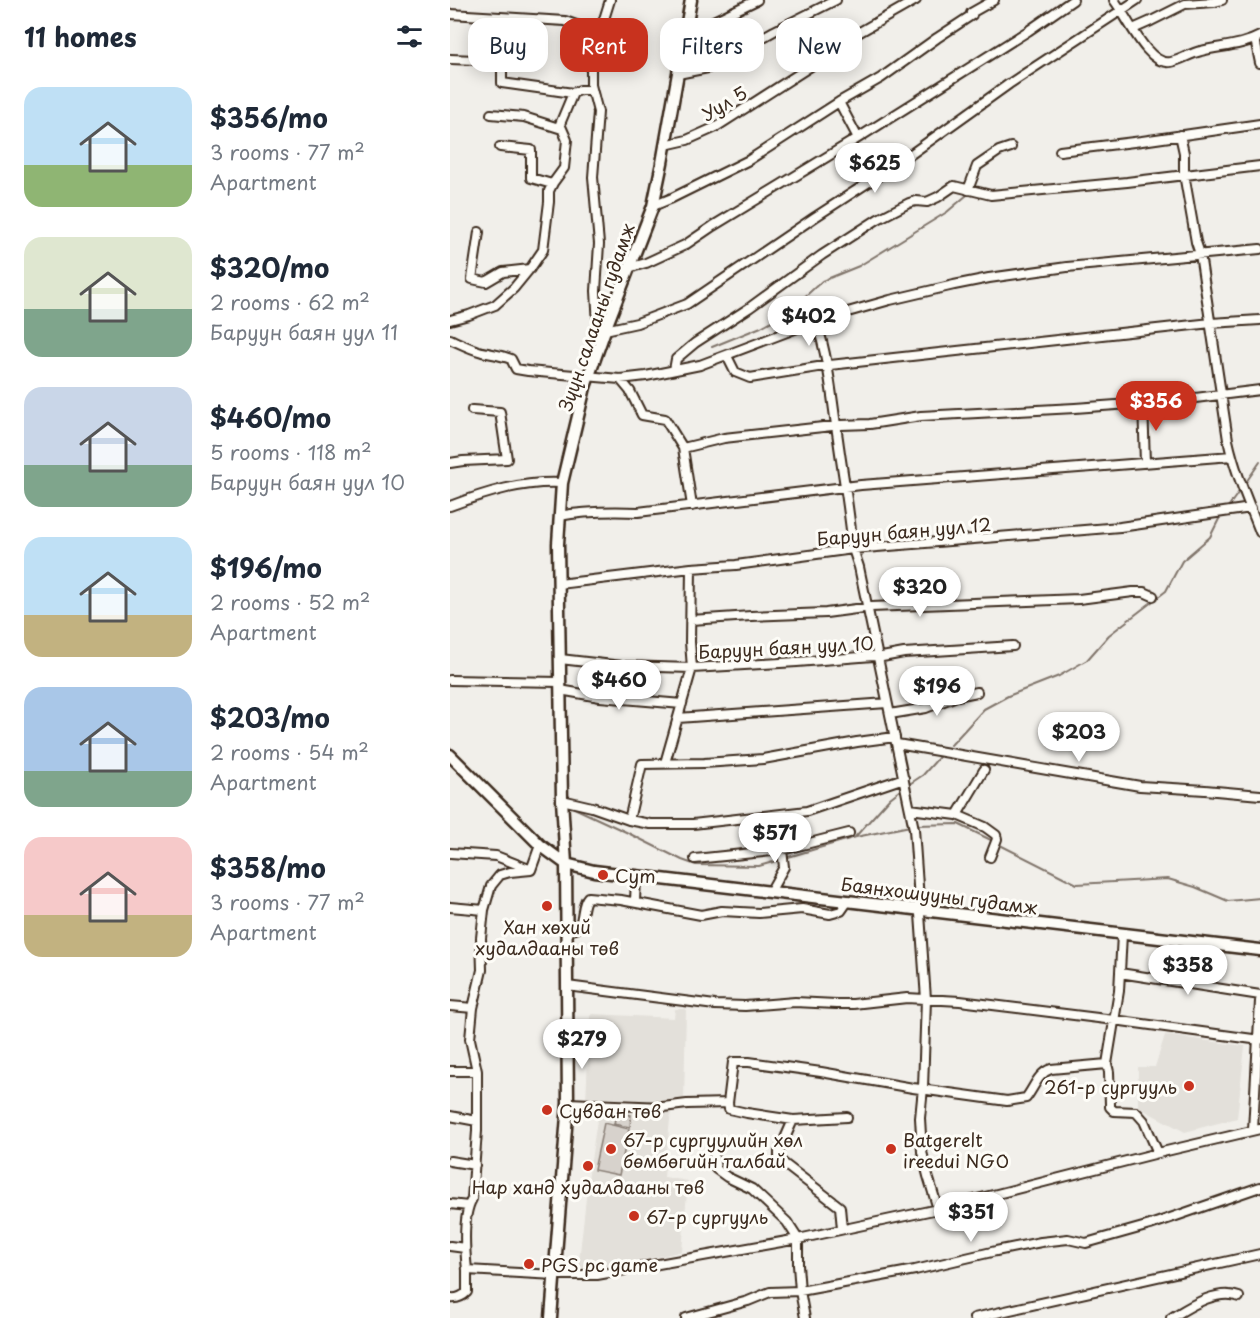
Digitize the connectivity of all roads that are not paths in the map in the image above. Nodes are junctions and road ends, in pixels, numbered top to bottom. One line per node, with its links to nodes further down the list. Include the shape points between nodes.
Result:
1 (610, 0): 14 (street)
2 (691, 0): 15 (main road, Зүүн салааны гудамж)
3 (758, 0): 16 (street)
4 (836, 0): 23 (street, via 708,68)
5 (916, 0): 32 (street, Уул 5, via 858,33 716,127)
6 (994, 0): 26 (street, via 881,78)
7 (1073, 0): 31 (street)
8 (1114, 0): 12 (street)
9 (1137, 0): 12 (street)
10 (1216, 1): 11 (street)
11 (1191, 2): 18 (street)
12 (1122, 9): 18 (street); 50 (street, via 687,304 638,323)
13 (450, 14): 17 (street)
14 (604, 18)
15 (688, 18)
16 (720, 18)
17 (560, 21)
18 (1133, 29): 19 (street, via 1148,52 1159,61 1170,63 1200,51)
19 (1257, 38): 21 (street)
20 (450, 59): 24 (street, via 502,62 501,83)
21 (1260, 63)
22 (591, 72): 25 (street)
23 (678, 74): 32 (main road, Зүүн салааны гудамж)
24 (573, 93): 25 (street, via 589,90); 29 (street, via 560,124)
25 (595, 98): 52 (street, via 598,112 593,177)
26 (839, 102): 31 (street); 40 (street, via 749,160)
27 (491, 114): 29 (street, via 524,117)
28 (1260, 124): 30 (street)
29 (562, 129): 38 (street, via 567,140 564,168)
30 (1180, 135): 35 (street); 37 (street)
31 (858, 138): 44 (street, via 685,245)
32 (665, 145): 40 (main road, Зүүн салааны гудамж)
33 (500, 147): 38 (street, via 531,150 531,178)
34 (1011, 147): 39 (street, via 977,165)
35 (1060, 151)
36 (1260, 166): 37 (street)
37 (1184, 174): 39 (street, via 991,195); 43 (street)
38 (552, 184): 45 (street, via 543,250)
39 (968, 190): 55 (street, via 954,186 939,197 909,203 878,219 695,343 676,358)
40 (652, 206): 44 (main road, Зүүн салааны гудамж)
41 (479, 232): 45 (street, via 472,279 486,282 503,272)
42 (1260, 249): 43 (street)
43 (1200, 254): 48 (street, via 989,278); 49 (street)
44 (628, 268): 50 (main road, Зүүн салааны гудамж)
45 (530, 269): 46 (street, via 495,305)
46 (450, 320)
47 (1260, 320): 49 (street)
48 (816, 321): 53 (street); 54 (street)
49 (1211, 323): 54 (street); 59 (street)
50 (605, 330): 52 (main road, Зүүн салааны гудамж)
51 (450, 339): 56 (street, via 501,354 511,359 516,369)
52 (599, 346): 56 (main road, Зүүн салааны гудамж)
53 (727, 356): 54 (street, via 735,372 750,378); 55 (street)
54 (826, 366): 62 (street)
55 (674, 370): 57 (street)
56 (589, 376): 57 (street); 67 (main road, Зүүн салааны гудамж)
57 (620, 379): 63 (street, via 642,415 665,419)
58 (1260, 390): 59 (street)
59 (1221, 395): 60 (street); 64 (street)
60 (1143, 403): 62 (street, via 921,416); 66 (street)
61 (472, 410): 65 (street, via 500,412 507,459)
62 (836, 426): 63 (street, via 724,438); 68 (street)
63 (682, 448): 70 (street)
64 (1232, 456): 66 (street); 71 (street)
65 (450, 463)
66 (1145, 463): 68 (street)
67 (562, 483): 69 (street, via 541,482 489,492); 72 (main road, Зүүн салааны гудамж)
68 (845, 488): 70 (street); 74 (street)
69 (450, 506)
70 (692, 506): 72 (street)
71 (1251, 508): 73 (street); 74 (street, Баруун баян уул 12, via 1120,527)
72 (559, 516): 76 (main road, Зүүн салааны гудамж)
73 (1260, 532)
74 (853, 549): 75 (street, Баруун баян уул 12); 78 (street)
75 (691, 568): 76 (street, Баруун баян уул 12); 79 (street)
76 (559, 584): 82 (main road, Зүүн салааны гудамж)
77 (1153, 596): 78 (street, via 1133,592 1078,599)
78 (867, 608): 79 (street); 81 (street)
79 (691, 620): 83 (street)
80 (1013, 646): 81 (street, Баруун баян уул 10)
81 (877, 656): 83 (street, Баруун баян уул 10); 87 (street)
82 (560, 659): 83 (street, Баруун баян уул 10); 85 (main road, Зүүн салааны гудамж)
83 (692, 668): 88 (street)
84 (450, 680): 85 (street)
85 (560, 686): 88 (street, via 600,697); 97 (main road, Зүүн салааны гудамж)
86 (977, 692): 89 (street, via 926,708)
87 (887, 703): 89 (street); 90 (street)
88 (682, 704): 90 (street)
89 (890, 714): 91 (street)
90 (678, 718): 93 (street)
91 (896, 741): 93 (street, via 857,742 763,759); 95 (street); 96 (street, via 1140,786)
92 (450, 755): 102 (main road)
93 (665, 763): 100 (street, via 642,764)
94 (984, 770): 99 (street)
95 (904, 778): 98 (street); 100 (street, via 807,811 693,824)
96 (1260, 795)
97 (562, 800): 100 (street); 107 (main road, Зүүн салааны гудамж)
98 (910, 809): 99 (street); 115 (street)
99 (957, 815): 105 (street, via 996,835)
100 (629, 820)
101 (849, 833): 104 (street)
102 (540, 845): 107 (main road); 108 (street)
103 (450, 853): 108 (street, via 496,856)
104 (783, 856): 106 (street); 110 (street, via 784,867)
105 (990, 857)
106 (695, 859)
107 (566, 864): 109 (main road, Баянхошууны гудамж); 116 (main road)
108 (531, 870): 114 (street, via 500,875 491,886)
109 (636, 876): 110 (main road, Баянхошууны гудамж); 112 (street)
110 (770, 892): 111 (main road, Баянхошууны гудамж)
111 (848, 901): 112 (street, via 841,911 830,914 802,909 701,915); 115 (main road, Баянхошууны гудамж)
112 (635, 902): 116 (street, via 588,897 580,925)
113 (450, 907): 114 (street)
114 (484, 910): 125 (street, via 482,970)
115 (919, 910): 117 (main road, Баянхошууны гудамж); 122 (street)
116 (566, 930): 120 (main road)
117 (1122, 934): 118 (main road, Баянхошууны гудамж); 119 (street)
118 (1260, 950)
119 (1120, 973): 121 (street); 126 (street)
120 (567, 986): 122 (street, via 715,1005); 132 (main road)
121 (1260, 995)
122 (926, 999): 126 (street); 131 (street)
123 (1260, 1001): 127 (street)
124 (450, 1006): 125 (street)
125 (472, 1008): 130 (street, via 470,1039)
126 (1114, 1020): 127 (street); 128 (street)
127 (1259, 1040): 138 (street)
128 (1107, 1064): 131 (street, via 1044,1072 1026,1098 1007,1101); 140 (street, via 1110,1107 1114,1111 1136,1112 1148,1128)
129 (450, 1071): 130 (street)
130 (477, 1071): 137 (street)
131 (923, 1088): 133 (street, via 733,1062); 146 (street, via 922,1152)
132 (568, 1103): 133 (street, via 663,1107); 153 (main road)
133 (728, 1103): 136 (street, via 729,1109)
134 (450, 1116): 137 (street)
135 (847, 1117): 136 (street)
136 (793, 1120): 147 (street, via 779,1158 840,1207)
137 (477, 1121): 142 (street)
138 (1257, 1130): 140 (street)
139 (713, 1147): 148 (street, via 716,1168 752,1189 787,1222)
140 (1158, 1153): 146 (street)
141 (450, 1161): 142 (street)
142 (475, 1165): 145 (street)
143 (1260, 1187): 154 (street, via 1086,1243 1068,1239 1041,1242)
144 (450, 1204): 145 (street)
145 (468, 1206): 150 (street)
146 (938, 1209): 147 (street)
147 (842, 1229): 148 (street)
148 (798, 1239): 153 (street, via 597,1275); 154 (street)
149 (450, 1246): 150 (street)
150 (465, 1248): 152 (street)
151 (1260, 1254): 160 (street)
152 (467, 1270): 153 (street); 156 (street, via 467,1292)
153 (555, 1275): 157 (main road)
154 (800, 1291): 158 (street, via 770,1292); 159 (street)
155 (1239, 1297): 161 (street, via 1231,1294 1198,1302)
156 (450, 1298)
157 (551, 1318)
158 (686, 1318)
159 (805, 1318)
160 (974, 1318)
161 (1172, 1318)

